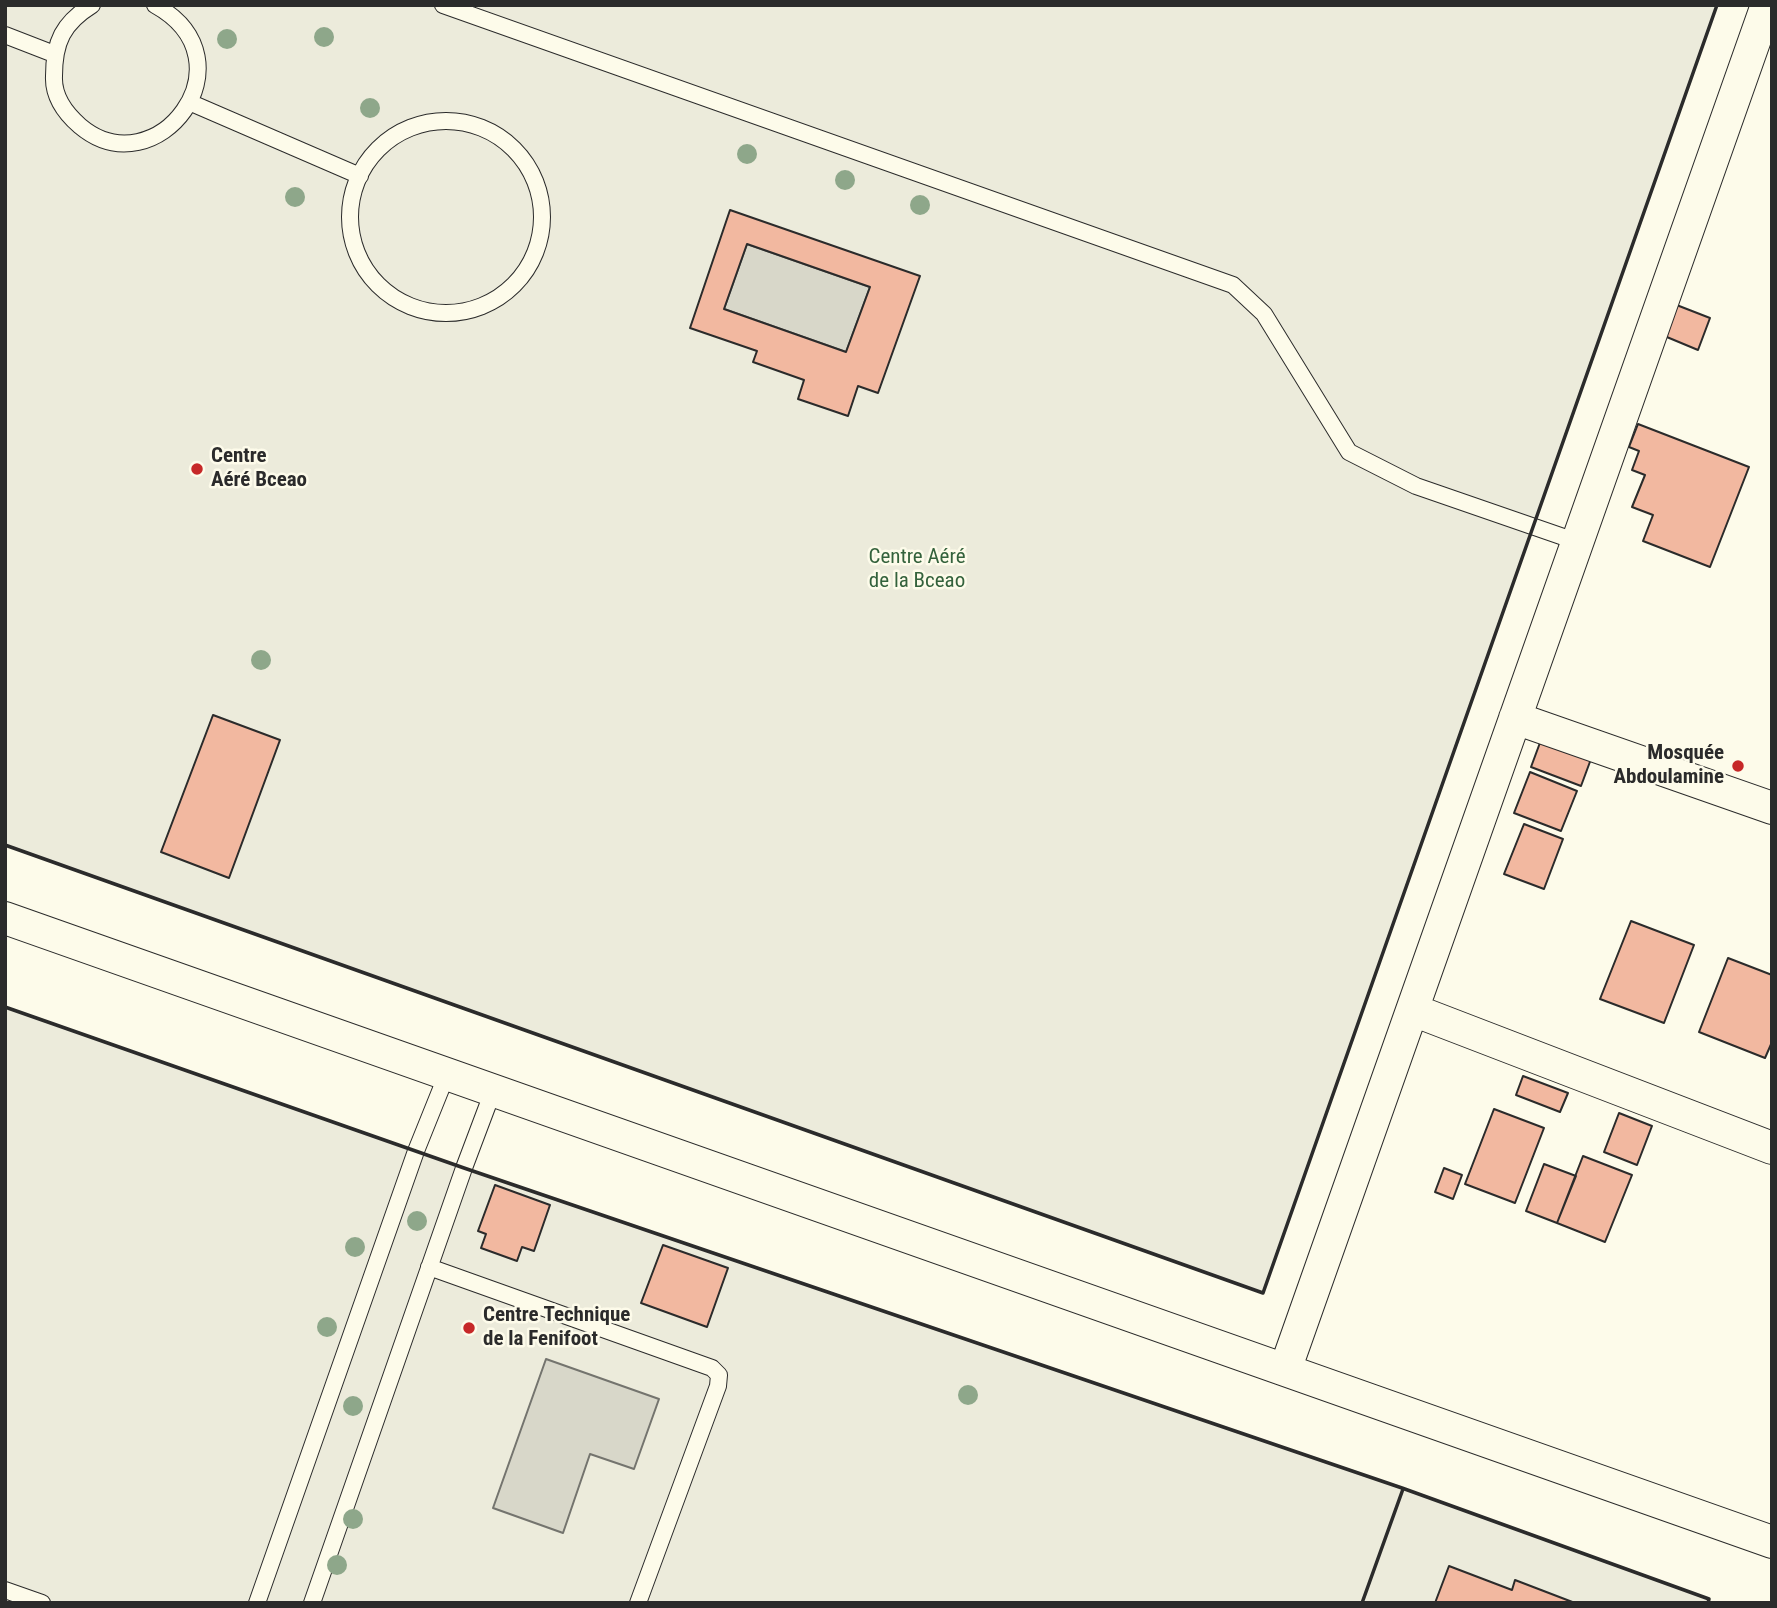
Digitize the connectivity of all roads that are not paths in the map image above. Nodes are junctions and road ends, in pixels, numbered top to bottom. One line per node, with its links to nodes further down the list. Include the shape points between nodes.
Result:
1 (92, 5): 7 (lane, via 62,33)
2 (155, 5): 5 (lane)
3 (443, 5): 10 (lane, via 1233,285 1264,314 1349,453 1416,486)
4 (1767, 5): 10 (street)
5 (177, 10): 8 (lane, via 198,59 195,91)
6 (5, 35): 7 (lane)
7 (54, 54): 8 (lane, via 53,86 67,115 91,135 122,143 154,138 180,119)
8 (188, 102): 9 (lane)
9 (360, 176): 9 (lane, via 353,189 349,225 358,260 380,288 409,307 444,315 480,308 510,289 532,261 542,227 539,191 524,159 498,135 465,121 429,121 396,134 370,158)
10 (1578, 542): 11 (street)
11 (1515, 719): 12 (street); 14 (street)
12 (1772, 808)
13 (5, 918): 15 (street)
14 (1413, 1010): 17 (street); 19 (street)
15 (447, 1074): 16 (street); 23 (lane)
16 (493, 1091): 18 (lane); 19 (street)
17 (1772, 1148)
18 (429, 1267): 24 (lane); 25 (lane, via 712,1368 719,1375)
19 (1285, 1370): 20 (street)
20 (1772, 1542)
21 (5, 1590): 22 (lane)
22 (42, 1603)
23 (257, 1603)
24 (312, 1603)
25 (638, 1603)

